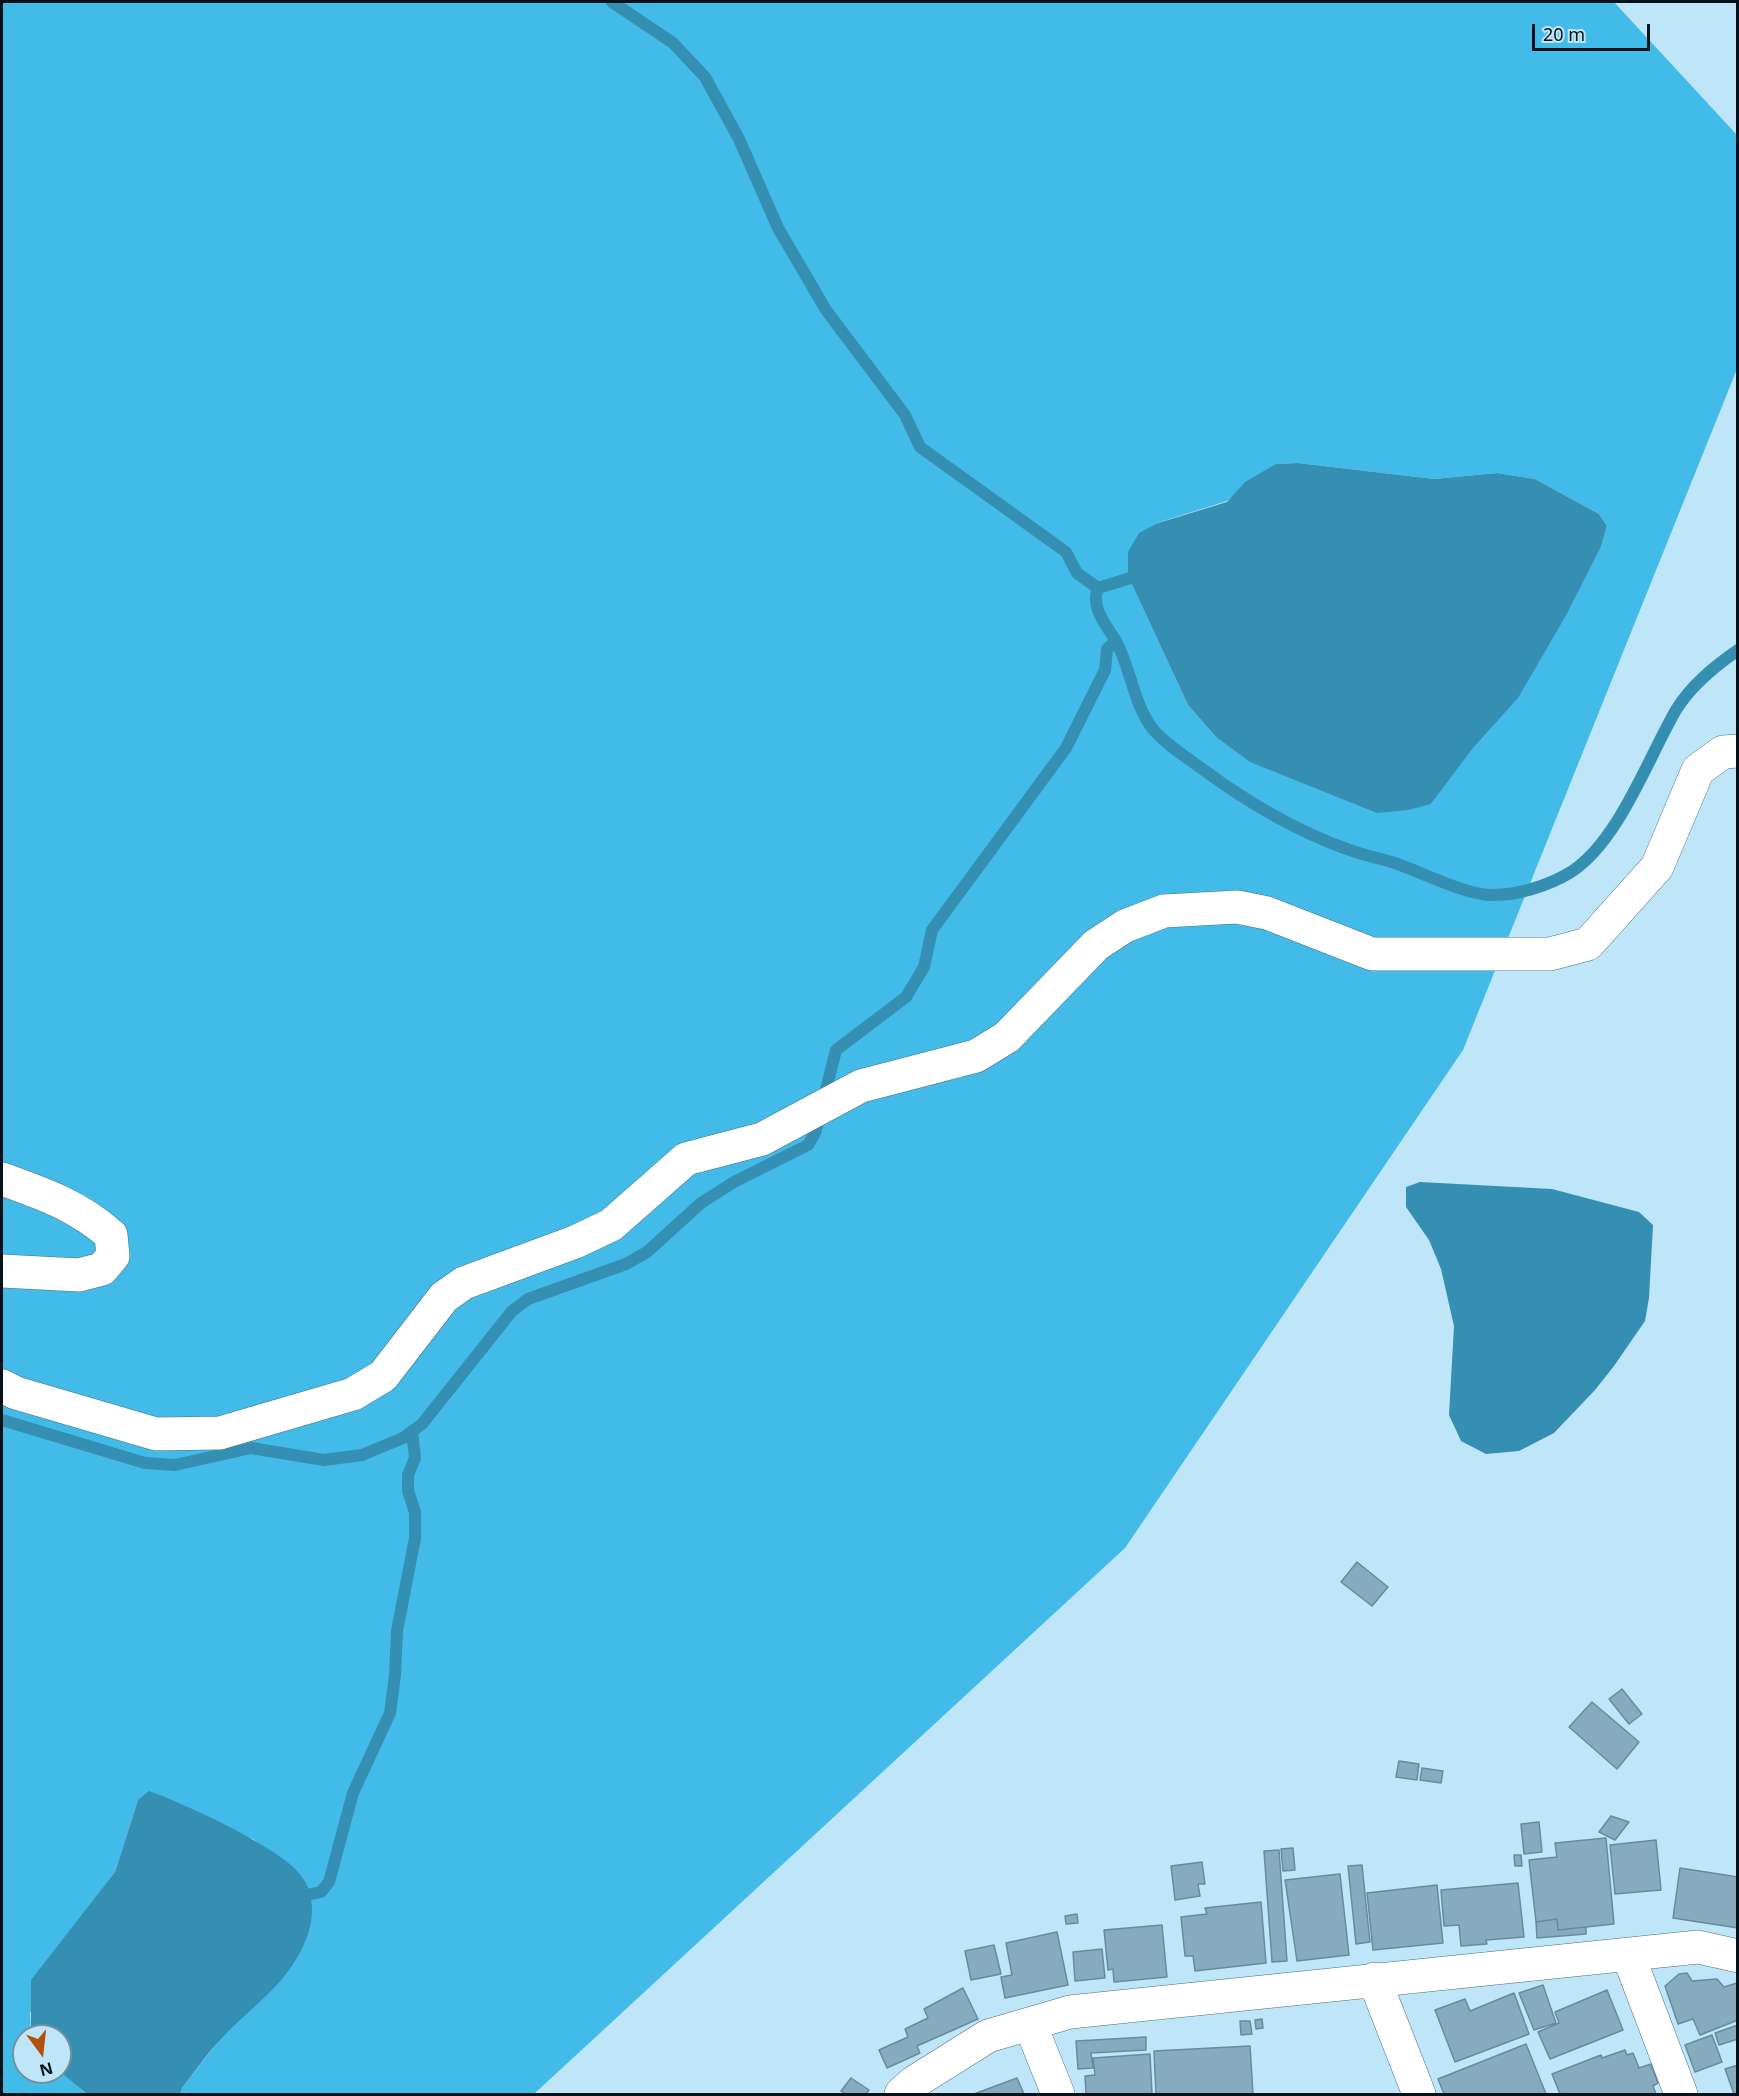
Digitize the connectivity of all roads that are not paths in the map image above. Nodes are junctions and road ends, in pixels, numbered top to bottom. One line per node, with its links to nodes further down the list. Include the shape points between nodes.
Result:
1 (1737, 752): 4 (street, via 1723,752 1698,770 1657,867 1588,944 1550,954 1372,954 1257,911 1237,907 1164,910 1125,926 1096,945 1007,1037 976,1056 861,1086 762,1139 686,1159 610,1226 464,1283 444,1297 383,1376 353,1394 220,1433 156,1434)
2 (2, 1179): 3 (street, via 61,1200 92,1219 111,1235 113,1256 102,1269 79,1275)
3 (2, 1271)
4 (2, 1386)
5 (1629, 1956): 6 (street, via 1698,1947); 7 (street); 12 (street)
6 (1737, 1956)
7 (1374, 1979): 8 (street, via 1070,2012); 11 (street)
8 (1030, 2024): 9 (street, via 988,2036); 10 (street)
9 (901, 2094)
10 (1058, 2094)
11 (1419, 2094)
12 (1681, 2094)

